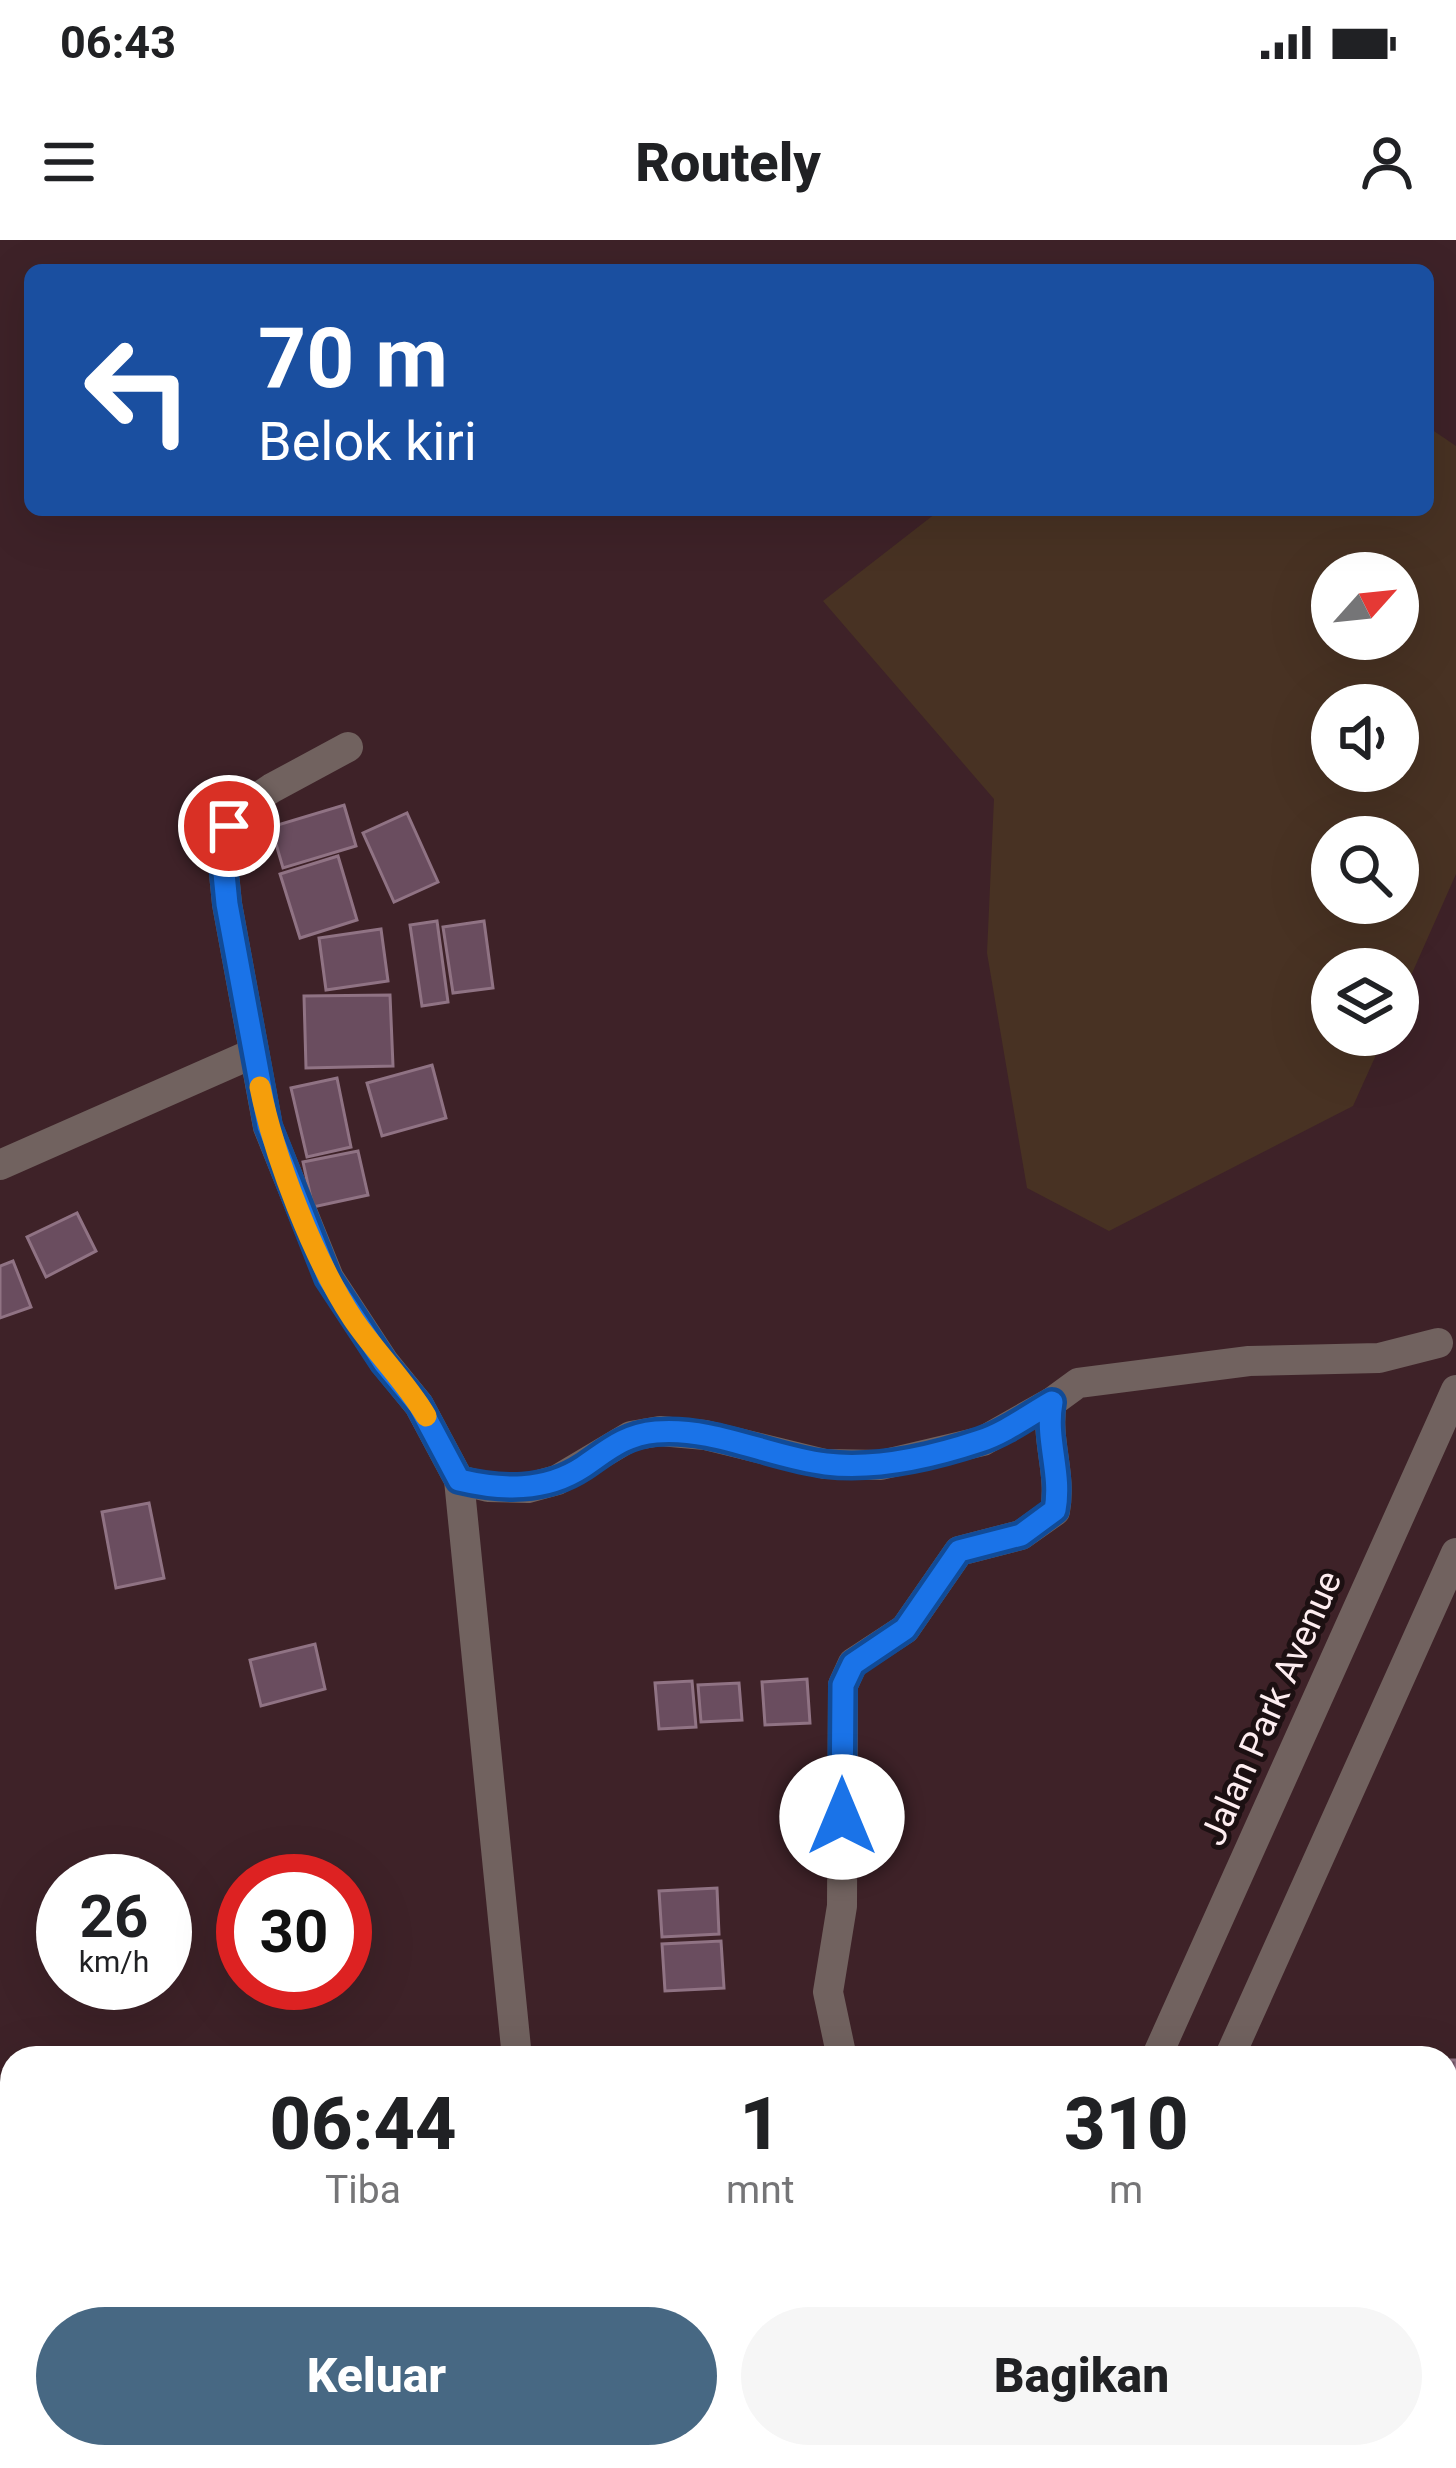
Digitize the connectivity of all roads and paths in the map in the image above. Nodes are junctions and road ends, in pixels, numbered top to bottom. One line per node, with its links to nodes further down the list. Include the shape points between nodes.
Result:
1 (348, 747): 2 (street, via 244,806 229,826 222,853 227,904)
2 (254, 1053): 3 (street); 7 (street, via 268,1126 328,1278 419,1405)
3 (0, 1165)
4 (1438, 1343): 6 (street, via 1379,1358 1249,1361 1078,1382)
5 (1456, 1390): 11 (street, Jalan Park Avenue)
6 (1052, 1402): 7 (street, via 983,1441 881,1465 825,1464 660,1431 631,1436 542,1484); 10 (street, via 1055,1510 1021,1535 959,1551 905,1629 853,1664 843,1685 842,1906 828,1992)
7 (459, 1480): 9 (street)
8 (1456, 1553): 12 (street)
9 (516, 2046)
10 (839, 2046)
11 (1162, 2046)
12 (1234, 2046)

